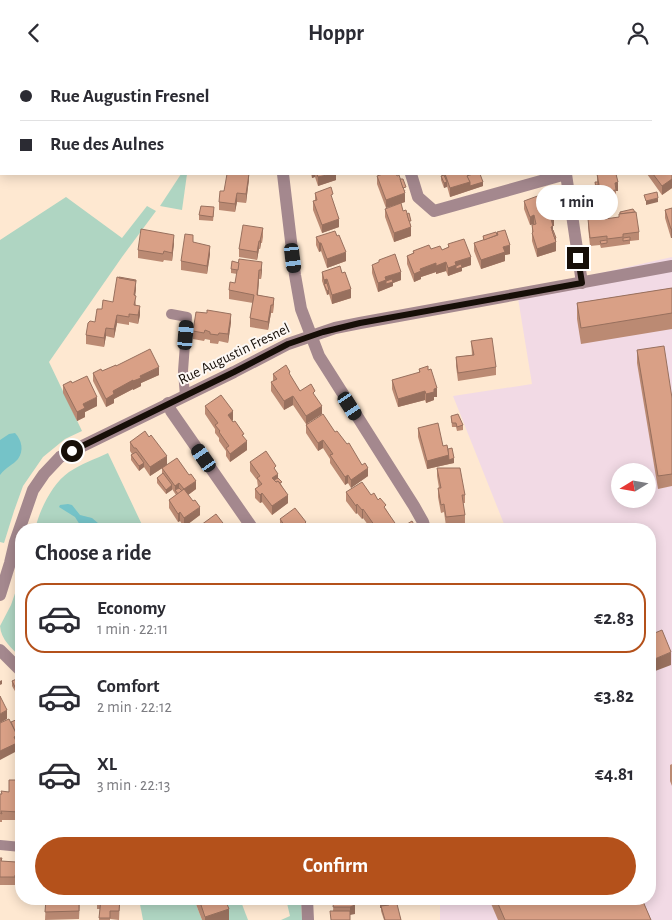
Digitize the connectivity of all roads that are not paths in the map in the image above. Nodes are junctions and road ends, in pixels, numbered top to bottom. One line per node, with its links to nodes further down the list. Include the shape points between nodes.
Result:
1 (283, 175): 8 (street, via 296,283)
2 (411, 175): 3 (street, via 418,197 434,211)
3 (562, 175)
4 (566, 175): 6 (street)
5 (672, 266): 6 (street, Rue Augustin Fresnel)
6 (582, 283): 8 (street, Rue Augustin Fresnel, via 360,323)
7 (171, 315): 9 (lane, via 188,317 182,371)
8 (310, 336): 9 (street, Rue Augustin Fresnel); 13 (street, via 319,356)
9 (185, 396): 10 (street, Rue Augustin Fresnel)
10 (168, 403): 11 (street, Rue Augustin Fresnel, via 60,457 33,490); 12 (street)
11 (22, 523)
12 (248, 523)
13 (423, 523)
14 (15, 542): 15 (street, Rue Augustin Fresnel)
15 (0, 595)
16 (0, 650): 17 (street)
17 (15, 665)
18 (0, 845): 19 (lane)
19 (15, 846)
20 (308, 905): 21 (street)
21 (308, 920)

